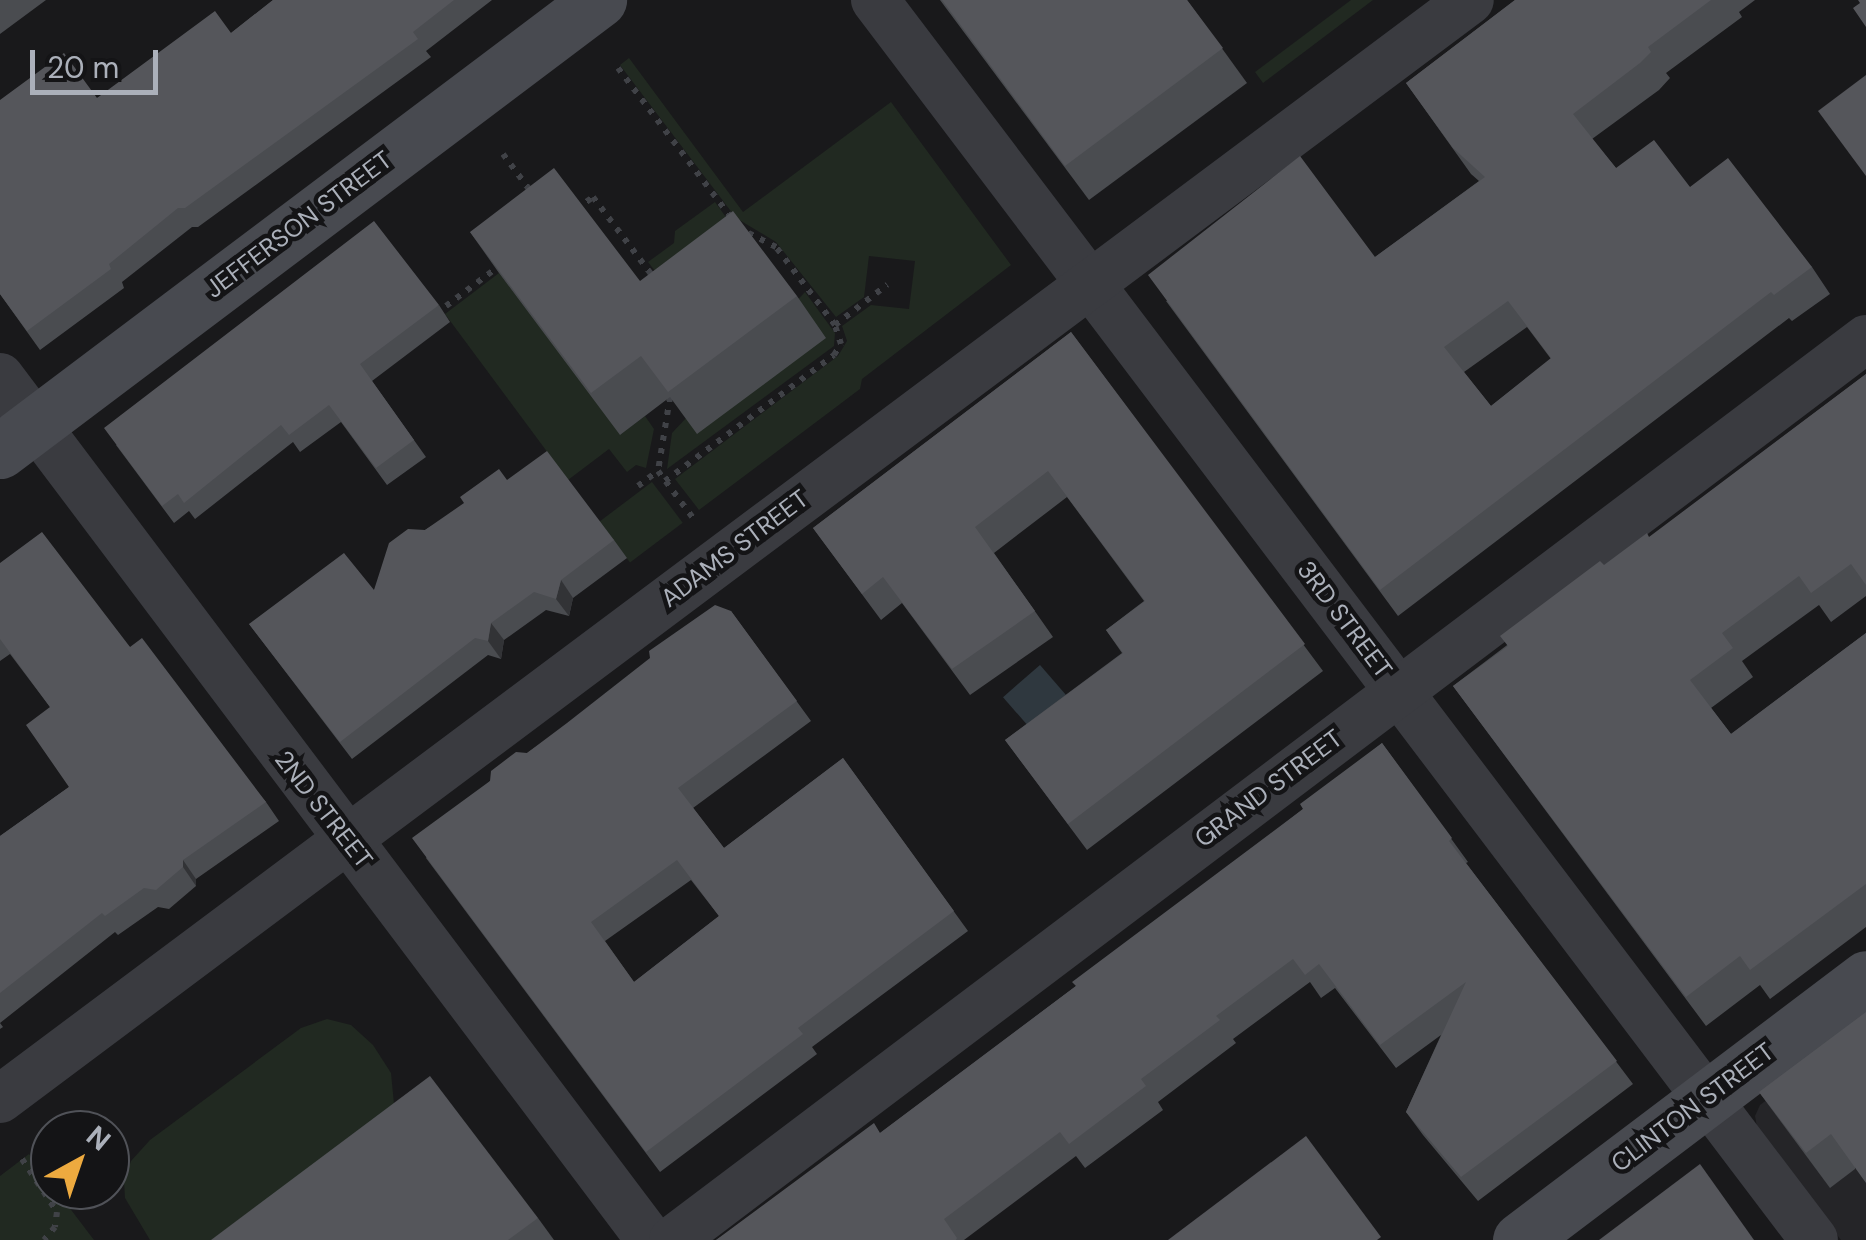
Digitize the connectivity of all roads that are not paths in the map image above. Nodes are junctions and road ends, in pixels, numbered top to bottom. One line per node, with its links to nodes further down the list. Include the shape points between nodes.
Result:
1 (600, 0): 7 (street, JEFFERSON STREET)
2 (875, 0): 4 (street, 3RD STREET)
3 (1470, 0): 4 (street, ADAMS STREET)
4 (1089, 284): 8 (street, 3RD STREET); 9 (street, ADAMS STREET)
5 (1866, 339): 8 (street, GRAND STREET)
6 (0, 377): 7 (street, 2ND STREET)
7 (18, 436): 9 (street, 2ND STREET)
8 (1398, 691): 11 (street, 3RD STREET); 14 (street, GRAND STREET)
9 (346, 840): 12 (street, ADAMS STREET); 13 (street, 2ND STREET)
10 (1866, 978): 11 (street, CLINTON STREET)
11 (1707, 1096): 15 (street, CLINTON STREET); 16 (street, 3RD STREET)
12 (0, 1099)
13 (650, 1240)
14 (673, 1240)
15 (1520, 1240)
16 (1814, 1240)

